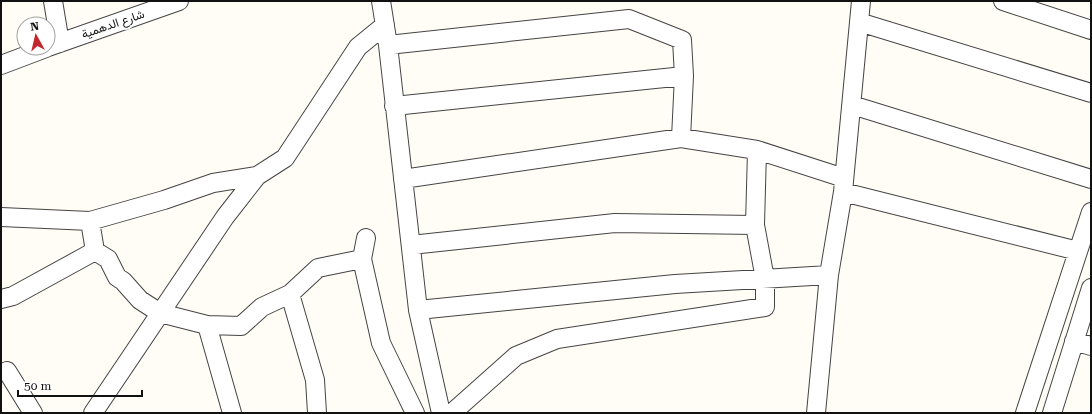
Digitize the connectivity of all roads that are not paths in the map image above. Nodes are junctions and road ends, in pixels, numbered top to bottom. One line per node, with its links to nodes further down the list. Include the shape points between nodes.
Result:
1 (53, 1): 6 (street)
2 (179, 1): 10 (street, شارع الدهمية)
3 (381, 1): 8 (street)
4 (861, 1): 7 (street)
5 (1003, 1): 9 (street)
6 (52, 16)
7 (859, 22): 15 (street); 16 (street)
8 (385, 25): 11 (street); 20 (street, via 358,47 285,158)
9 (1091, 30)
10 (56, 44)
11 (388, 45): 14 (street, via 629,19 682,40); 17 (street)
12 (25, 56): 13 (street, شارع الدهمية)
13 (1, 65)
14 (684, 76): 17 (street); 18 (street)
15 (1091, 93)
16 (852, 105): 22 (street); 23 (street)
17 (394, 106): 21 (street)
18 (681, 138): 19 (street); 21 (street)
19 (757, 150): 23 (street); 27 (street)
20 (257, 176): 26 (street, via 214,183); 39 (street, via 225,217)
21 (402, 179): 29 (street)
22 (1091, 179)
23 (844, 185): 31 (street); 33 (street)
24 (1091, 212): 31 (street)
25 (1, 217): 26 (street)
26 (90, 221): 30 (street)
27 (755, 225): 29 (street, via 615,223); 34 (street)
28 (366, 238): 32 (street)
29 (411, 245): 38 (street)
30 (95, 251): 37 (street, via 13,296); 39 (street, via 108,259 117,277 140,300)
31 (1078, 251): 50 (street)
32 (362, 259): 36 (street, via 318,268); 48 (street, via 381,343)
33 (829, 275): 34 (street); 49 (street)
34 (765, 279): 38 (street, via 675,284); 43 (street, via 765,307 557,339 516,356)
35 (1091, 288): 41 (street)
36 (290, 294): 40 (street, via 262,307 240,326); 47 (street, via 315,380)
37 (1, 299)
38 (418, 310): 43 (street)
39 (160, 313): 40 (street); 45 (street)
40 (207, 325): 46 (street)
41 (1083, 344): 51 (street)
42 (7, 371): 44 (street)
43 (454, 412)
44 (32, 413)
45 (93, 413)
46 (232, 413)
47 (317, 413)
48 (415, 413)
49 (816, 413)
50 (1025, 413)
51 (1052, 413)

